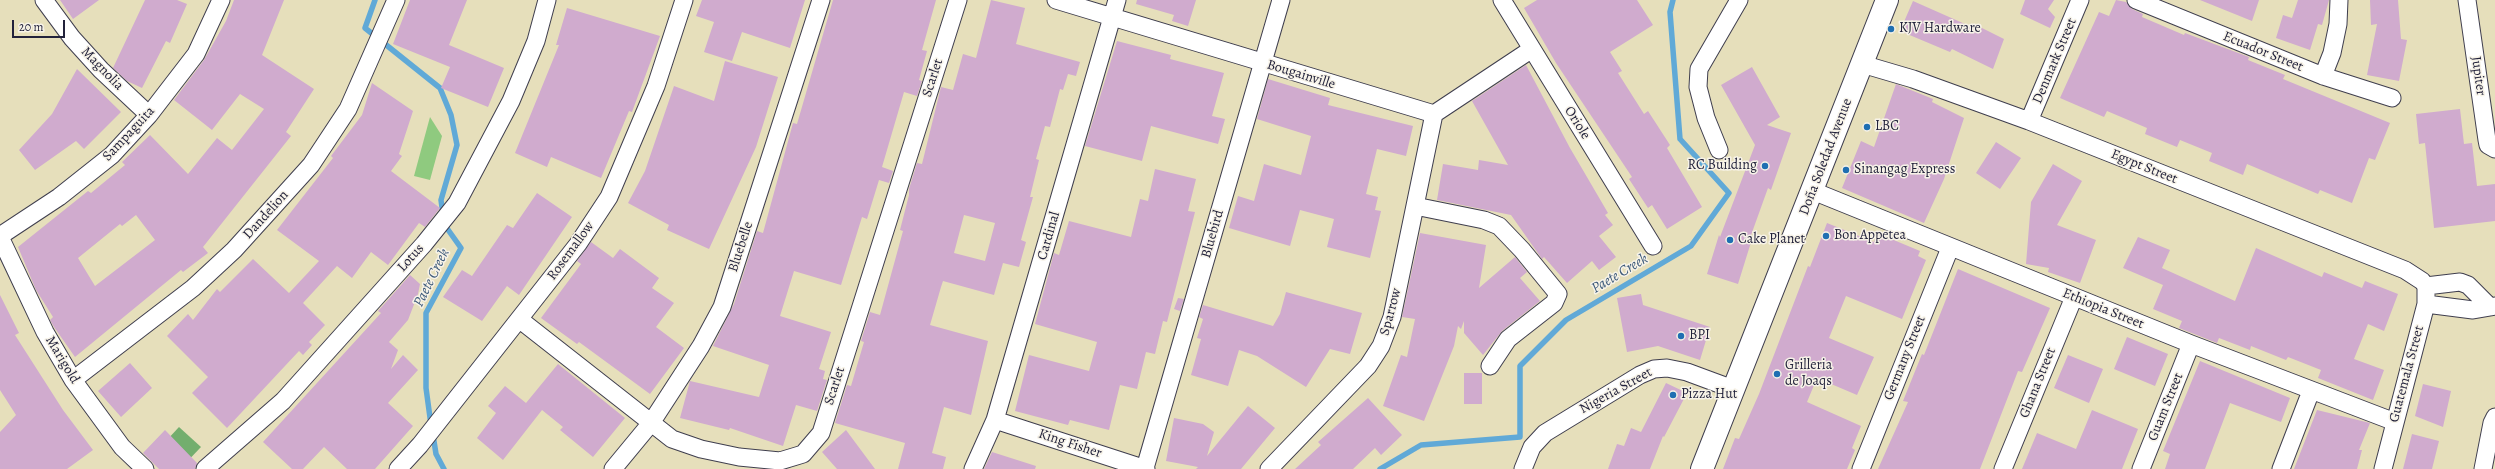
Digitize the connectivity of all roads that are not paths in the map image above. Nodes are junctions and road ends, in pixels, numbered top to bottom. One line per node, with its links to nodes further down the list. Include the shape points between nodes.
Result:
1 (44, 0): 25 (street, Magnolia, via 72,38 101,70)
2 (221, 0): 25 (street, Sampaguita, via 196,54)
3 (396, 0): 41 (street, Dandelion, via 348,109 311,165 234,250 193,288)
4 (548, 0): 49 (street, Lotus, via 536,41 511,101 457,203 424,244 283,401)
5 (684, 0): 38 (street, Rosemallow, via 656,86 609,197 578,244)
6 (821, 0): 47 (street, Bluebelle, via 722,307 701,346)
7 (958, 0): 47 (street, Scarlet, via 820,433 803,454 780,461 739,457 702,449 672,439)
8 (1056, 0): 18 (street, Bougainville)
9 (1117, 0): 18 (street, Cardinal)
10 (1281, 0): 20 (street, Bluebird)
11 (1502, 0): 19 (street, Oriole)
12 (1739, 0): 28 (street, via 1699,70 1698,87 1706,118)
13 (1887, 0): 21 (main road, Doña Soledad Avenue)
14 (2080, 0): 26 (street, Denmark Street)
15 (2136, 0): 22 (street, Ecuador Street)
16 (2340, 0): 22 (street, via 2332,53)
17 (2467, 0): 27 (street, Jupiter, via 2486,140)
18 (1112, 17): 20 (street, Bougainville); 45 (street, Cardinal)
19 (1532, 50): 24 (street); 32 (street, Oriole)
20 (1264, 64): 24 (street, Bougainville); 53 (street, Bluebird)
21 (1862, 64): 26 (street, Egypt Street, via 1913,79); 29 (main road, Doña Soledad Avenue)
22 (2323, 76): 23 (street, Ecuador Street)
23 (2392, 98)
24 (1434, 114): 30 (street, Sparrow)
25 (149, 115): 31 (street, Sampaguita, via 112,155 59,197)
26 (2029, 121): 34 (street, Egypt Street, via 2405,270)
27 (2494, 149)
28 (1719, 150)
29 (1813, 191): 33 (street, Ethiopia Street); 42 (main road, Doña Soledad Avenue)
30 (1415, 206): 40 (street, via 1484,220 1499,226 1558,294 1554,303 1508,339); 54 (street, Sparrow, via 1392,317 1381,346 1368,366)
31 (0, 237): 41 (street, Marigold, via 45,332)
32 (1653, 246)
33 (1950, 248): 35 (street, Ethiopia Street); 57 (street, Germany Street)
34 (2424, 284): 36 (street, Guatemala Street); 37 (street, via 2460,282 2468,285)
35 (2074, 297): 39 (street, Ethiopia Street); 58 (street, Ghana Street)
36 (2426, 304): 37 (street, via 2467,309); 46 (street, Guatemala Street)
37 (2493, 307)
38 (519, 319): 47 (street, Scarlet); 50 (street, Rosemallow, via 420,445)
39 (2191, 344): 43 (street, Ethiopia Street); 59 (street, Guam Street)
40 (1490, 366)
41 (73, 380): 48 (street, Marigold, via 122,447)
42 (1733, 389): 55 (street, Nigeria Street, via 1687,372 1667,368 1654,369 1545,433 1532,447); 56 (main road, Doña Soledad Avenue)
43 (2311, 391): 46 (street, Ethiopia Street); 60 (street)
44 (2495, 417): 62 (street)
45 (995, 420): 52 (street, Cardinal); 53 (street, King Fisher)
46 (2395, 422): 61 (street, Guatemala Street)
47 (651, 423): 51 (street, Bluebelle)
48 (145, 469)
49 (205, 469)
50 (398, 469)
51 (613, 469)
52 (973, 469)
53 (1145, 469)
54 (1269, 469)
55 (1522, 469)
56 (1702, 469)
57 (1861, 469)
58 (2003, 469)
59 (2141, 469)
60 (2281, 469)
61 (2384, 469)
62 (2483, 469)

